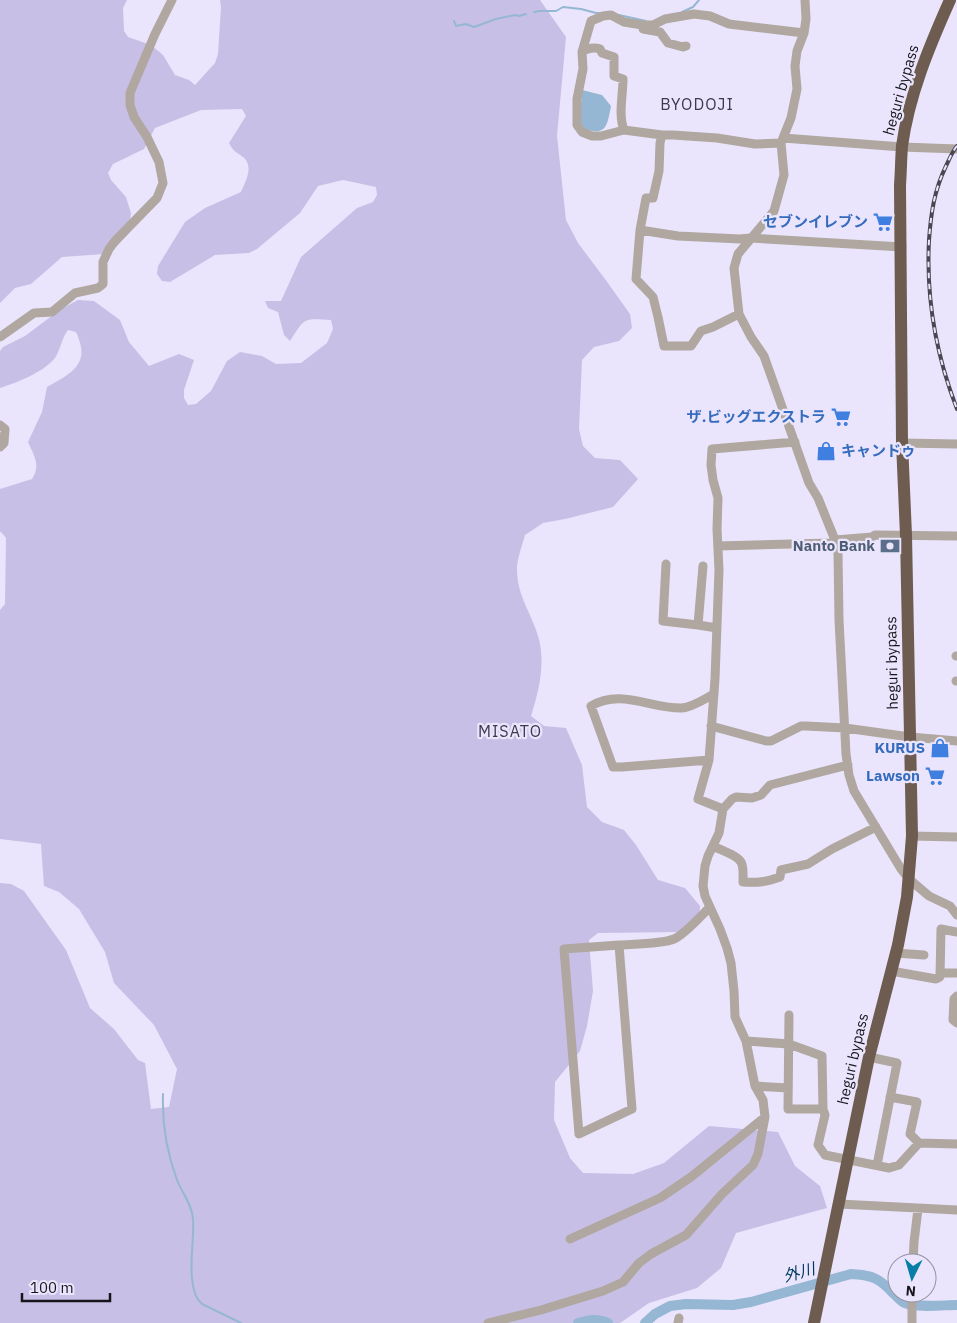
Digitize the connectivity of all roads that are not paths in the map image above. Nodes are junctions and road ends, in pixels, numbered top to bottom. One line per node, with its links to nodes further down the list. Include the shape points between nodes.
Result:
1 (172, 0): 17 (street, via 130,93 134,117 159,162 163,183 157,198 109,249 103,262 102,284 98,288 75,293 52,312 34,313)
2 (805, 0): 5 (street)
3 (950, 0): 11 (highway, heguri bypass, via 919,76)
4 (643, 29): 6 (street, via 660,32 668,43)
5 (804, 33): 7 (street, via 729,24 694,14 665,19 653,25 624,22 611,15 591,21); 10 (street, via 795,66 797,89)
6 (686, 46)
7 (582, 52): 8 (street, via 598,48 602,53 614,56 614,76 624,79); 8 (street, via 577,125 582,132 592,136)
8 (624, 130): 9 (street)
9 (662, 135): 10 (street, via 755,144); 13 (street, via 653,198 646,198)
10 (782, 140): 11 (street); 14 (street, via 784,175 774,211)
11 (902, 147): 12 (street); 15 (highway, heguri bypass)
12 (957, 148)
13 (640, 230): 14 (street, via 678,236); 16 (street, via 636,279 653,297 664,346 691,346 701,331)
14 (750, 238): 15 (street); 16 (street, via 738,254 734,268)
15 (902, 247): 20 (highway, heguri bypass)
16 (739, 314): 19 (street, via 764,356)
17 (0, 337)
18 (0, 425): 22 (street, via 5,429 4,443)
19 (795, 442): 25 (street, via 809,483); 26 (street, via 712,449 712,480 718,498)
20 (902, 443): 21 (street); 23 (highway, heguri bypass)
21 (957, 444)
22 (0, 447)
23 (906, 535): 24 (street); 25 (street); 34 (highway, heguri bypass)
24 (957, 536)
25 (835, 540): 26 (street, via 831,543); 33 (street)
26 (718, 546): 30 (street)
27 (666, 564): 29 (street, via 663,620)
28 (703, 566): 29 (street)
29 (698, 625): 30 (street)
30 (717, 628): 31 (street)
31 (714, 694): 32 (street); 36 (street, via 683,708 613,699 591,706 613,767)
32 (711, 726): 33 (street, via 766,741 801,726); 36 (street)
33 (845, 728): 34 (street); 37 (street)
34 (910, 737): 35 (street); 40 (highway, heguri bypass)
35 (957, 741)
36 (709, 760): 38 (street, via 698,799)
37 (848, 765): 38 (street, via 770,784 760,795 752,798 736,796); 39 (street, via 854,791)
38 (722, 809): 42 (street, via 719,833)
39 (876, 828): 42 (street, via 808,864 781,870 780,877 758,883 743,882 741,861); 43 (street)
40 (912, 836): 41 (street); 43 (highway, heguri bypass)
41 (957, 837)
42 (713, 846): 44 (street, via 705,866 703,886)
43 (909, 879): 45 (street, via 929,896 950,906); 48 (highway, heguri bypass)
44 (710, 908): 47 (street, via 674,939); 56 (street, via 727,948 735,1017)
45 (957, 915)
46 (957, 932): 51 (street, via 940,932)
47 (619, 945): 47 (street, via 632,1109 580,1134 564,949)
48 (895, 953): 49 (street); 50 (highway, heguri bypass)
49 (924, 955)
50 (891, 971): 51 (street, via 936,978); 58 (highway, heguri bypass)
51 (940, 973): 52 (street)
52 (957, 973)
53 (957, 996): 55 (street, via 953,1020)
54 (790, 1015): 57 (street)
55 (957, 1022)
56 (746, 1040): 57 (street); 59 (street)
57 (789, 1044): 60 (street); 62 (street, via 822,1056)
58 (869, 1057): 61 (street, via 897,1063); 66 (highway, heguri bypass)
59 (755, 1086): 60 (street); 63 (street, via 763,1100)
60 (788, 1088): 62 (street, via 788,1109)
61 (890, 1097): 64 (street, via 917,1102 910,1134); 67 (street)
62 (823, 1109): 66 (street, via 826,1115 818,1145 825,1154)
63 (765, 1117): 71 (street, via 660,1198); 74 (street, via 753,1164 686,1235 638,1263 623,1282 541,1310)
64 (919, 1143): 65 (street); 67 (street, via 899,1165 889,1168)
65 (957, 1144)
66 (848, 1159): 67 (street); 68 (highway, heguri bypass)
67 (877, 1165)
68 (839, 1204): 69 (street); 75 (highway, heguri bypass)
69 (918, 1209): 70 (street); 72 (street)
70 (957, 1210)
71 (570, 1239)
72 (913, 1253)
73 (912, 1303): 76 (street)
74 (488, 1323)
75 (814, 1323)
76 (912, 1323)

